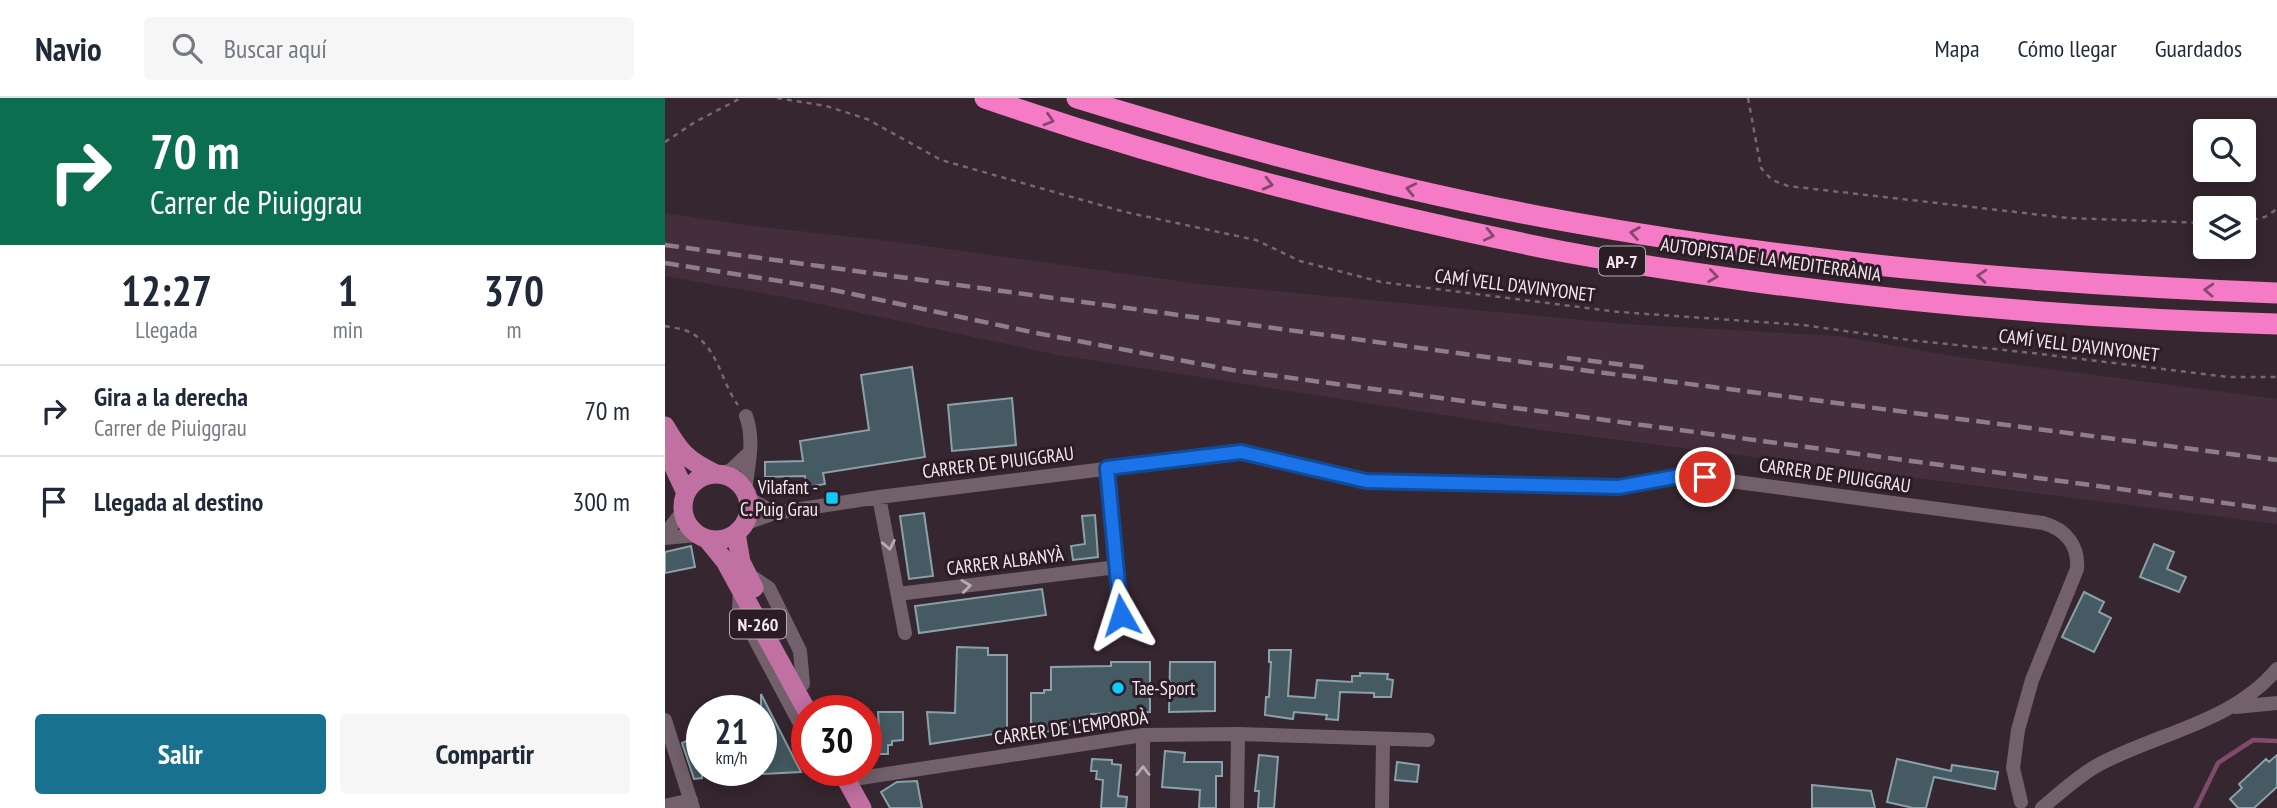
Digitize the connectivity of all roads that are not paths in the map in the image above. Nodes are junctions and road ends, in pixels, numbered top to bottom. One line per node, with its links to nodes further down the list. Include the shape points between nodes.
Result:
1 (985, 98): 4 (highway, AUTOPISTA DE LA MEDITERRÀNIA / AP-7, one-way to 4, via 1247,179 1561,251 1803,288 1961,306)
2 (1077, 98): 3 (highway, AUTOPISTA DE LA MEDITERRÀNIA / AP-7, one-way to 2, via 1965,275 1822,260 1569,222 1357,177)
3 (2277, 293)
4 (2277, 324)
5 (746, 416): 8 (street)
6 (665, 425): 10 (main road, via 693,463)
7 (665, 448): 13 (main road, N-260)
8 (751, 451): 10 (street, via 732,469); 11 (street)
9 (1107, 468): 12 (street, CARRER DE PIUIGGRAU); 18 (street); 37 (street, CARRER DE PIUIGGRAU, via 1241,452 1366,481 1619,487 1692,476 2052,525 2072,543 2077,569 2032,680 2021,720 2013,761)
10 (719, 474): 11 (main road, via 736,480); 13 (main road, via 697,479)
11 (747, 495): 14 (street); 15 (main road, N-260, via 749,509)
12 (879, 497): 14 (street, CARRER DE PIUIGGRAU); 20 (street, one-way to 20)
13 (684, 502): 16 (street); 17 (main road, N-260, via 688,526)
14 (775, 513): 15 (street, CARRER DE PIUIGGRAU)
15 (740, 528): 17 (main road, via 722,540); 19 (main road, N-260)
16 (665, 536): 17 (street)
17 (702, 537): 19 (main road, N-260)
18 (1117, 567): 20 (street, CARRER ALBANYÀ, one-way to 18); 21 (street)
19 (743, 581): 24 (main road, N-260); 25 (main road, N-260); 27 (street, via 739,609)
20 (898, 594): 22 (street)
21 (1121, 615)
22 (905, 634)
23 (2274, 676): 28 (street)
24 (799, 695)
25 (808, 695)
26 (2277, 703): 28 (street)
27 (791, 707)
28 (2231, 708): 43 (street, via 2096,766)
29 (665, 720): 36 (street)
30 (1143, 734): 31 (street, CARRER DE L'EMPORDÀ); 34 (street, CARRER DE L'EMPORDÀ); 40 (street, one-way to 30)
31 (1238, 734): 32 (street, CARRER DE L'EMPORDÀ); 41 (street)
32 (1383, 740): 33 (street, CARRER DE L'EMPORDÀ); 42 (street)
33 (1428, 740)
34 (882, 770)
35 (850, 786): 39 (main road)
36 (692, 804): 38 (street)
37 (2015, 805): 43 (street)
38 (665, 806)
39 (862, 808)
40 (1143, 808)
41 (1237, 808)
42 (1383, 808)
43 (2040, 808)

